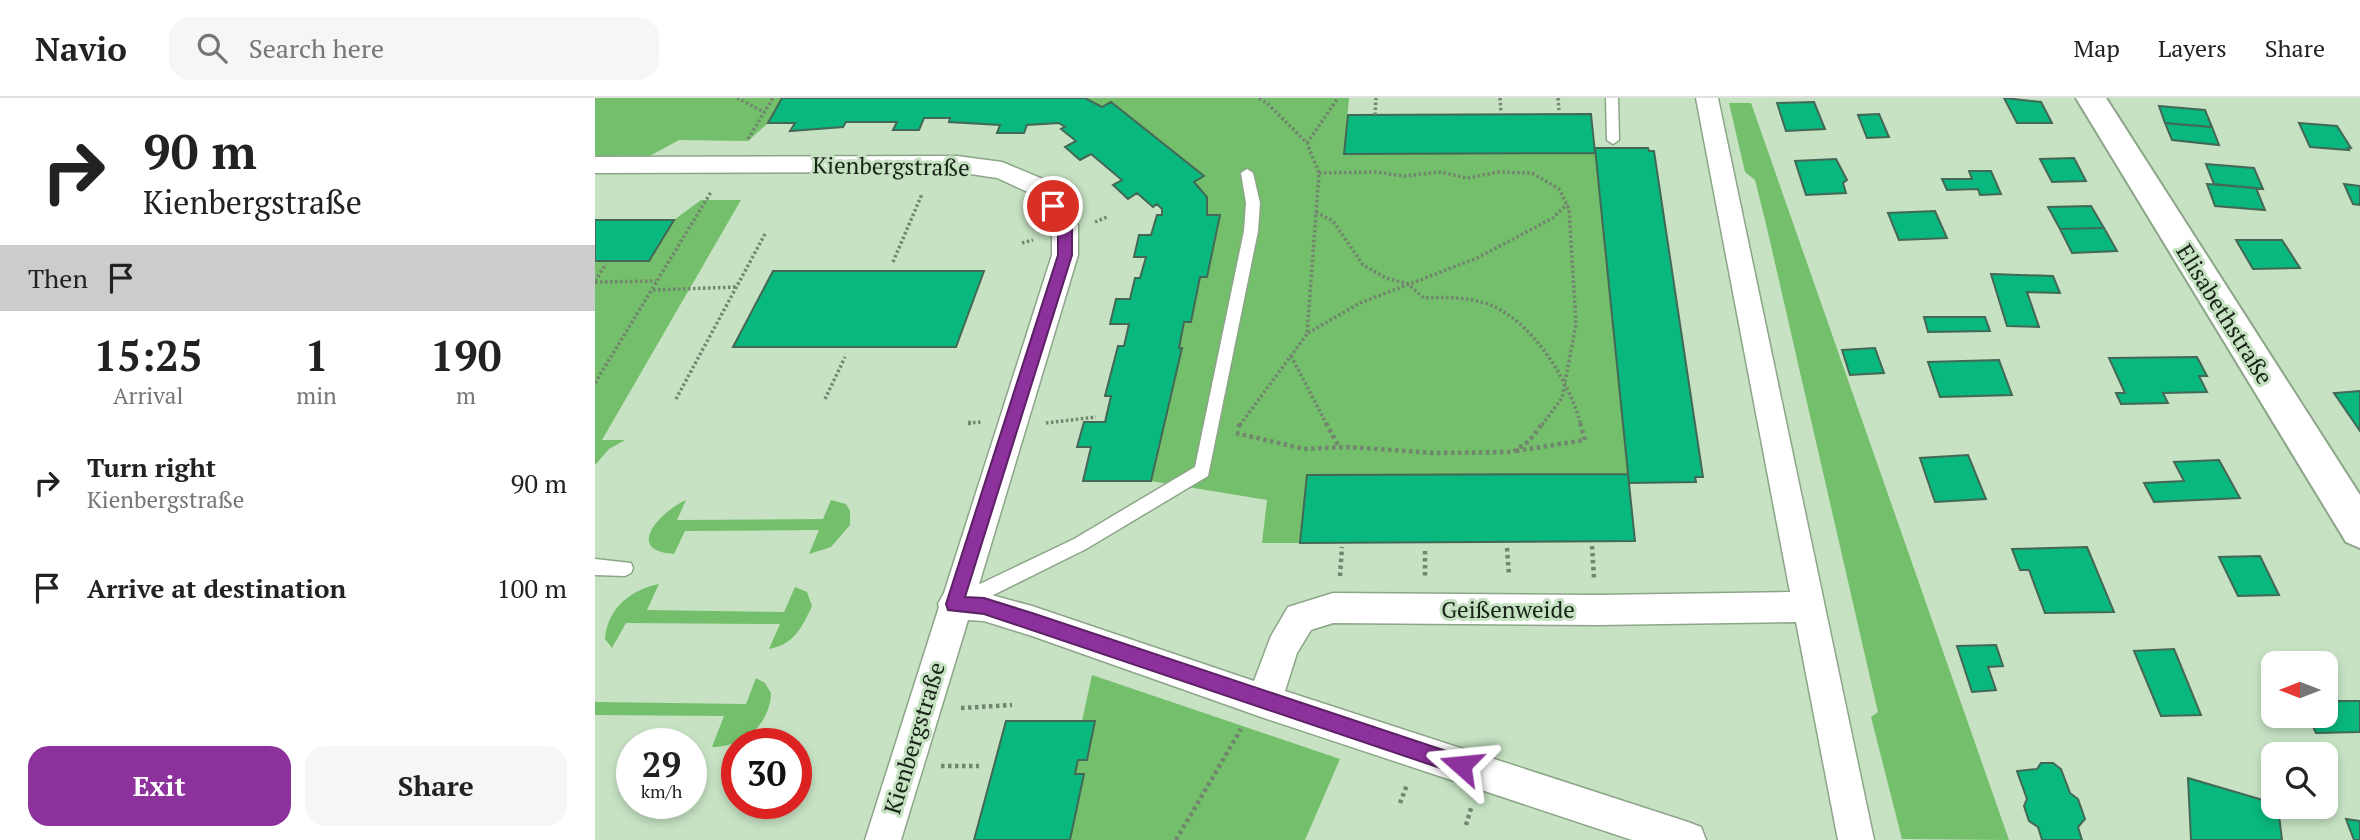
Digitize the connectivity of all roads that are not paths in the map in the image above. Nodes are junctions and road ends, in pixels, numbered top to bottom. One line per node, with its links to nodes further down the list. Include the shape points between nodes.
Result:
1 (1612, 98): 4 (lane)
2 (1707, 98): 11 (street)
3 (2091, 98): 7 (street, Elisabethstraße)
4 (1613, 140)
5 (595, 165): 10 (street, Kienbergstraße, via 957,164 1002,170 1041,188 1065,225 1065,255)
6 (1247, 173): 10 (lane, via 1253,203 1251,231 1202,471 1080,544)
7 (2360, 530)
8 (595, 567): 9 (lane)
9 (625, 568)
10 (954, 604): 12 (street, via 984,606 1032,621); 14 (street, Kienbergstraße)
11 (1809, 607): 12 (street, Geißenweide, via 1333,608 1300,618); 15 (street)
12 (1255, 710): 13 (street)
13 (1669, 837)
14 (883, 840)
15 (1856, 840)

